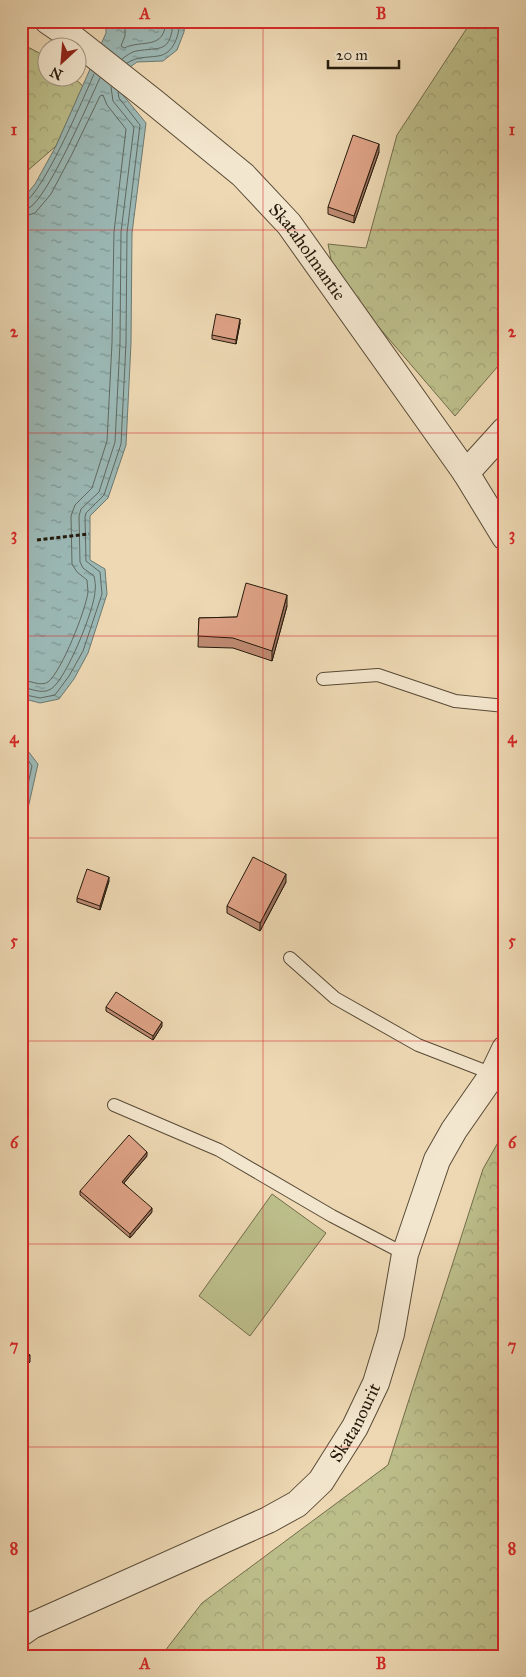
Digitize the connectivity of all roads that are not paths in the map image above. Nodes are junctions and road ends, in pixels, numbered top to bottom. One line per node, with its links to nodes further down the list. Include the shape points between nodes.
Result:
1 (48, 21): 3 (street, Skataholmantie, via 155,102 243,175 289,224)
2 (505, 430): 3 (street)
3 (466, 473): 4 (street, Skataholmantie)
4 (505, 537)
5 (323, 679): 6 (lane, via 378,675 455,701)
6 (505, 706)
7 (290, 958): 9 (lane, via 335,998 418,1045)
8 (505, 1049): 9 (street, Skatanourit)
9 (493, 1074): 11 (street, Skatanourit, via 437,1160)
10 (114, 1105): 11 (lane, via 219,1150)
11 (405, 1254): 12 (street, Skatanourit, via 391,1334 376,1382 355,1427 321,1481 297,1504 268,1520)
12 (21, 1632)

